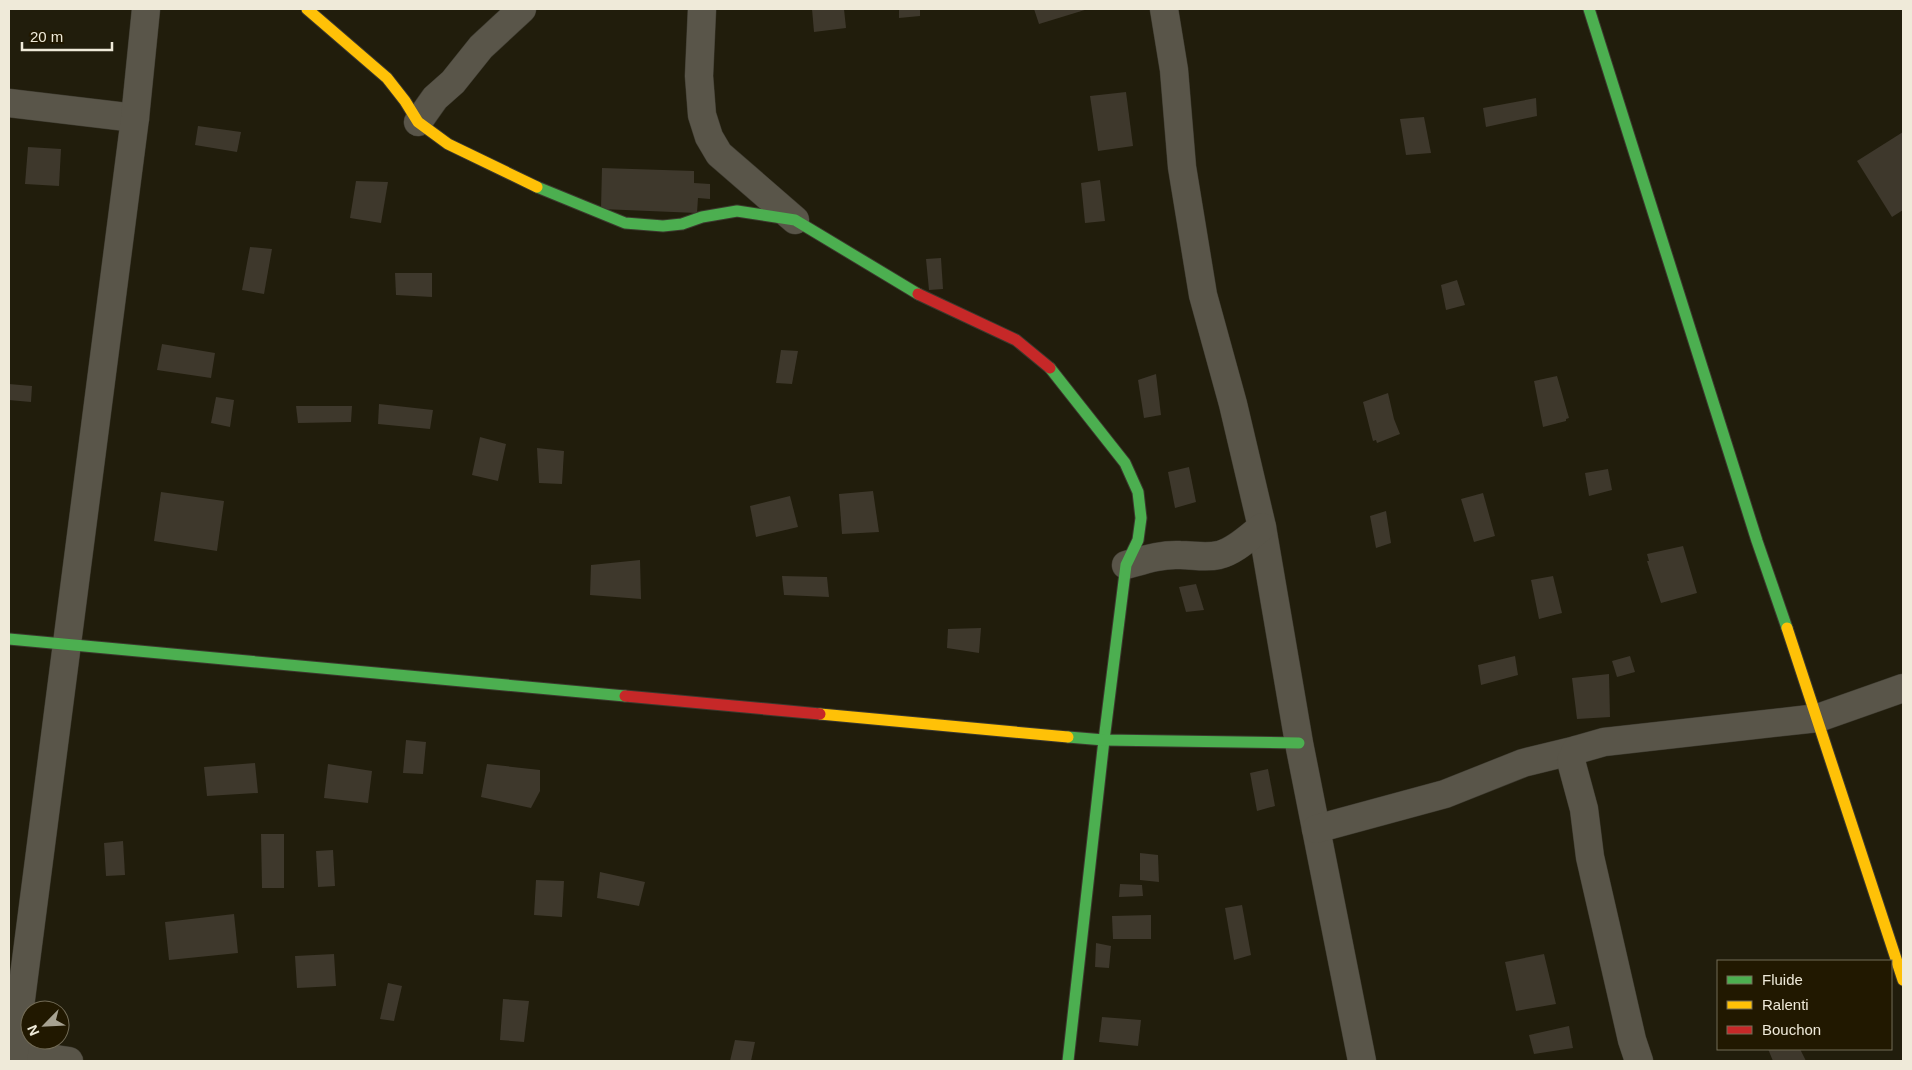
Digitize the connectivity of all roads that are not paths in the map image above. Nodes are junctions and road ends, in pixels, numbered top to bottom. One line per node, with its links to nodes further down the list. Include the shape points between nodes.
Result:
1 (146, 9): 8 (street)
2 (308, 9): 9 (street, via 387,78)
3 (522, 9): 9 (street, via 481,47)
4 (702, 9): 10 (street, via 699,76 702,116 709,138 719,154)
5 (1164, 9): 11 (street, via 1174,70 1182,167 1203,295)
6 (1588, 9): 16 (street, via 1757,541)
7 (9, 103): 8 (street)
8 (136, 118): 14 (street)
9 (418, 122): 10 (street, via 448,144 542,189 625,223 682,224 702,216 736,211)
10 (795, 220): 12 (street, via 926,298 1016,340 1050,368 1125,462 1138,492 1141,518 1138,540)
11 (1262, 527): 12 (street, via 1220,555 1200,558 1181,554 1160,555); 18 (street)
12 (1126, 565): 17 (street)
13 (9, 639): 14 (street)
14 (67, 644): 17 (street); 22 (street)
15 (1903, 688): 16 (street)
16 (1818, 718): 19 (street, via 1604,742); 21 (street)
17 (1104, 740): 18 (street); 24 (street)
18 (1299, 743): 20 (street)
19 (1576, 750): 20 (street, via 1523,763 1445,794); 26 (street, via 1571,761 1584,809 1590,857)
20 (1316, 829): 25 (street)
21 (1903, 980)
22 (12, 1055): 23 (street)
23 (69, 1061)
24 (1068, 1061)
25 (1362, 1061)
26 (1639, 1061)

